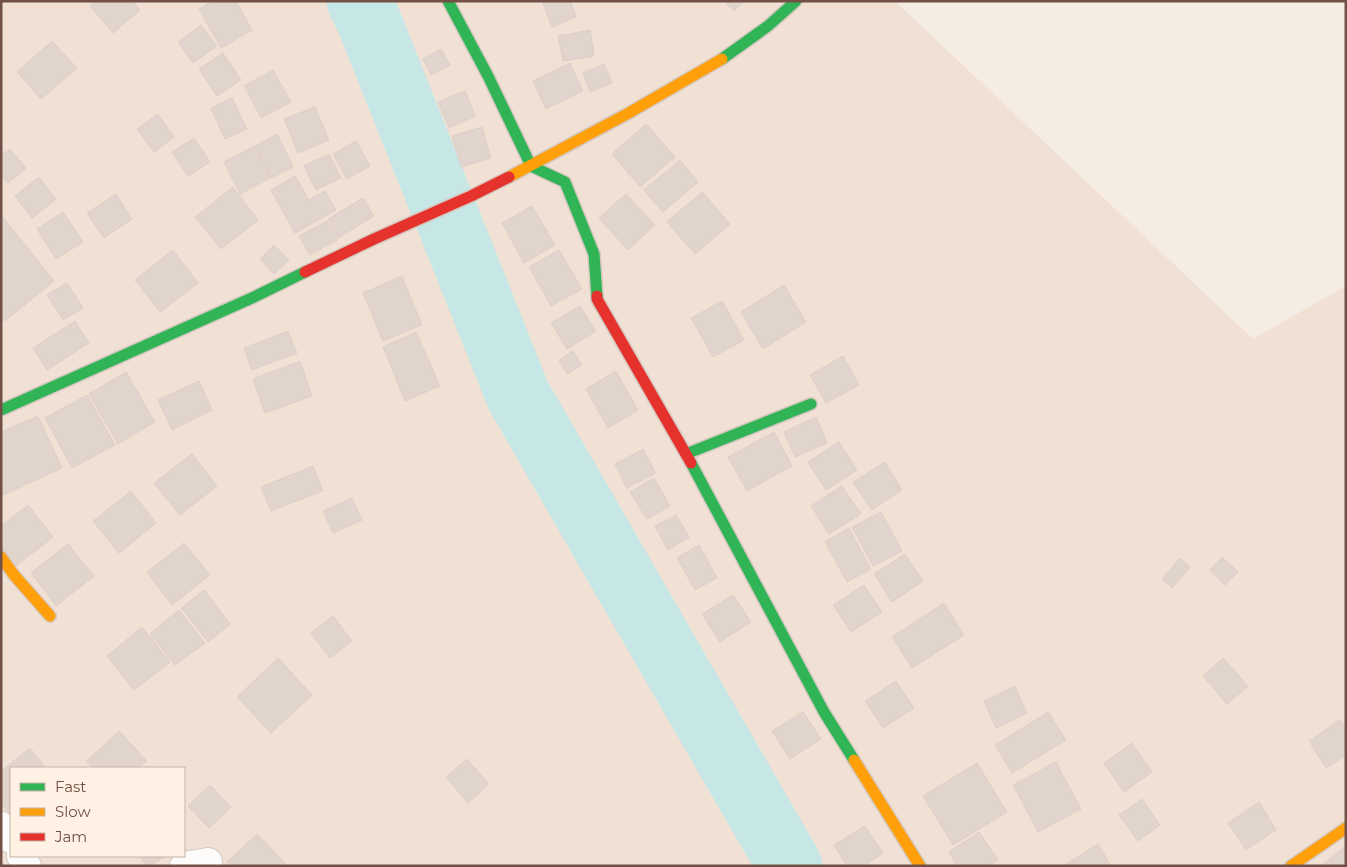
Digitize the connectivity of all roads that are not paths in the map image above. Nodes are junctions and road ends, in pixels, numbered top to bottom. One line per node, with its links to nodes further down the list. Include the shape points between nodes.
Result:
1 (448, 1): 3 (street)
2 (796, 1): 3 (street, via 768,26 720,60)
3 (531, 166): 5 (street, via 254,298); 6 (street, via 565,182 594,254 597,299)
4 (810, 404): 6 (street)
5 (1, 410)
6 (686, 454): 12 (street, via 824,712)
7 (1, 557): 8 (street)
8 (50, 616)
9 (1, 826): 11 (street)
10 (1346, 828): 13 (street)
11 (10, 837)
12 (920, 866)
13 (1291, 866)

